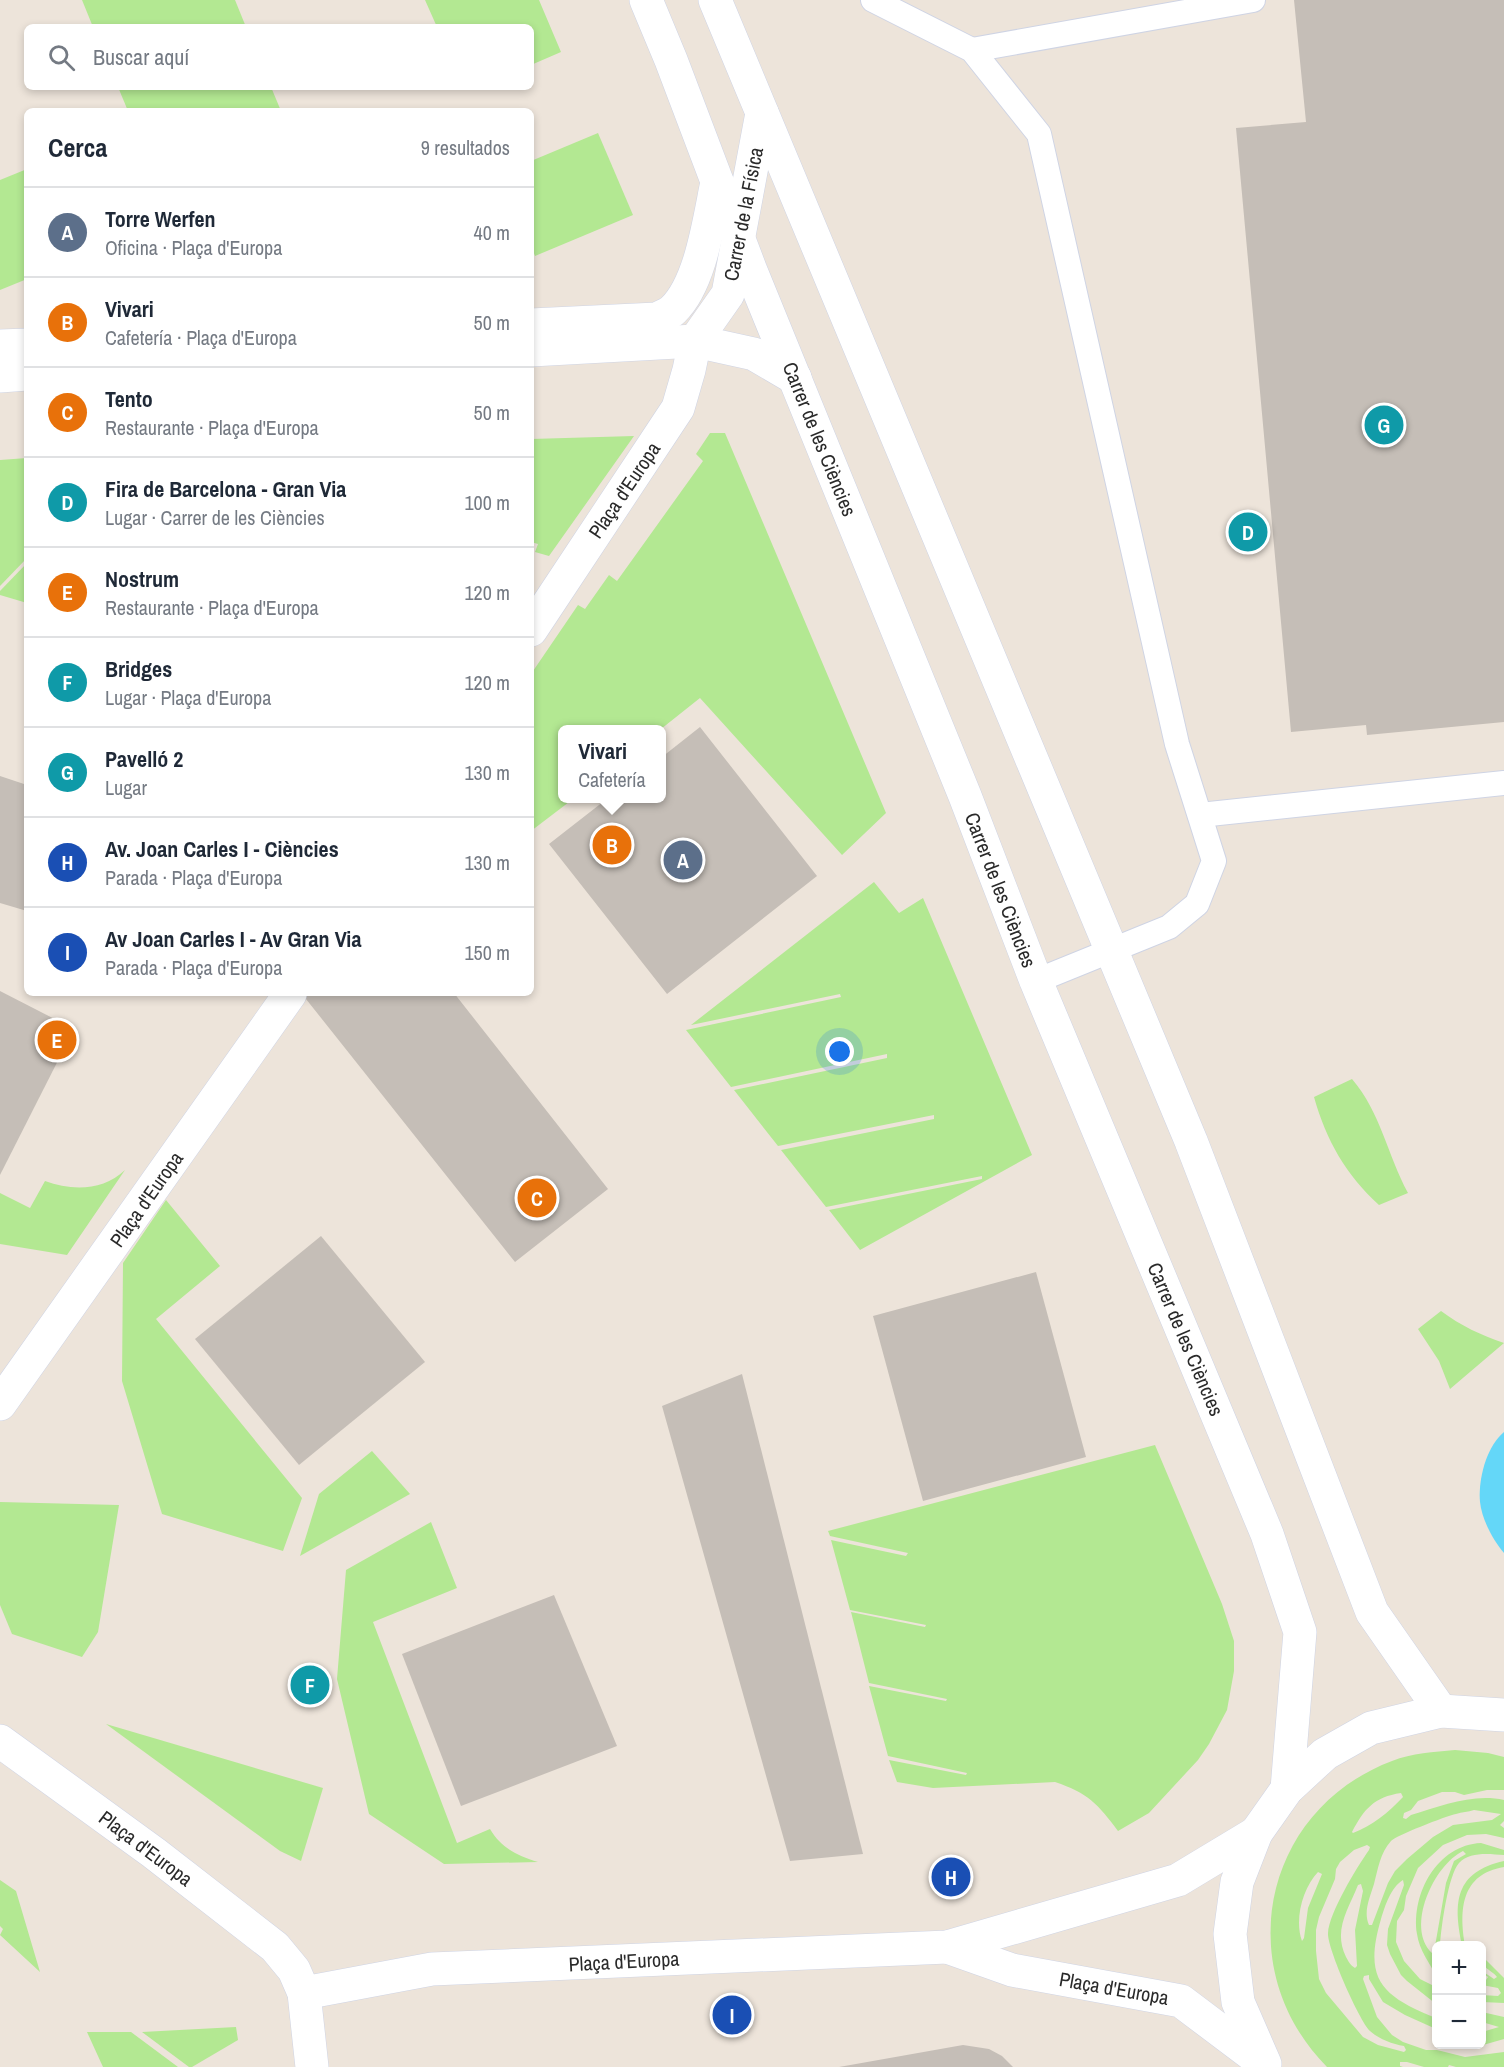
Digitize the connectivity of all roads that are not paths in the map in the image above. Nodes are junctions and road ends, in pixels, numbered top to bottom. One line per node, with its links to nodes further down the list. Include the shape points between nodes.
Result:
1 (646, 0): 7 (street, Carrer de les Ciències)
2 (714, 0): 6 (street)
3 (873, 0): 5 (lane)
4 (1253, 0): 5 (lane)
5 (972, 50): 19 (lane, via 1039,134 1177,744)
6 (762, 113): 8 (street, Carrer de la Física); 20 (street)
7 (717, 182): 8 (street, Carrer de les Ciències); 9 (street, Carrer de la Física, via 696,272 672,312 657,319)
8 (738, 236): 10 (street, Carrer de la Física, via 728,294); 16 (street, Carrer de les Ciències)
9 (534, 326)
10 (694, 341): 13 (street); 16 (street, via 754,354); 17 (street, Plaça d'Europa, via 678,408)
11 (24, 345): 12 (street)
12 (0, 346)
13 (534, 350)
14 (24, 374): 15 (street)
15 (0, 376)
16 (795, 378): 21 (street, Carrer de les Ciències, via 957,775)
17 (534, 625)
18 (1504, 783): 19 (lane)
19 (1200, 815): 20 (lane, via 1214,861 1197,904 1168,927)
20 (1112, 951): 21 (lane); 24 (street, via 1191,1141 1372,1612)
21 (1036, 981): 27 (street, Carrer de les Ciències, via 1267,1534 1297,1622 1300,1632)
22 (289, 996): 23 (street, Plaça d'Europa)
23 (0, 1404)
24 (1441, 1711): 25 (street, Plaça d'Europa); 27 (street, Plaça d'Europa, via 1371,1728 1326,1754)
25 (1504, 1715)
26 (0, 1741): 30 (street, Plaça d'Europa, via 275,1947 294,1970)
27 (1287, 1789): 28 (street, Plaça d'Europa)
28 (1256, 1833): 29 (street, Plaça d'Europa, via 1178,1880); 31 (street, Plaça d'Europa, via 1237,1882 1230,1934 1238,2002)
29 (946, 1947): 30 (street, Plaça d'Europa, via 432,1969); 31 (street, Plaça d'Europa, via 1012,1970 1181,2001)
30 (304, 1993): 32 (street, Plaça d'Europa)
31 (1267, 2066)
32 (312, 2067)

